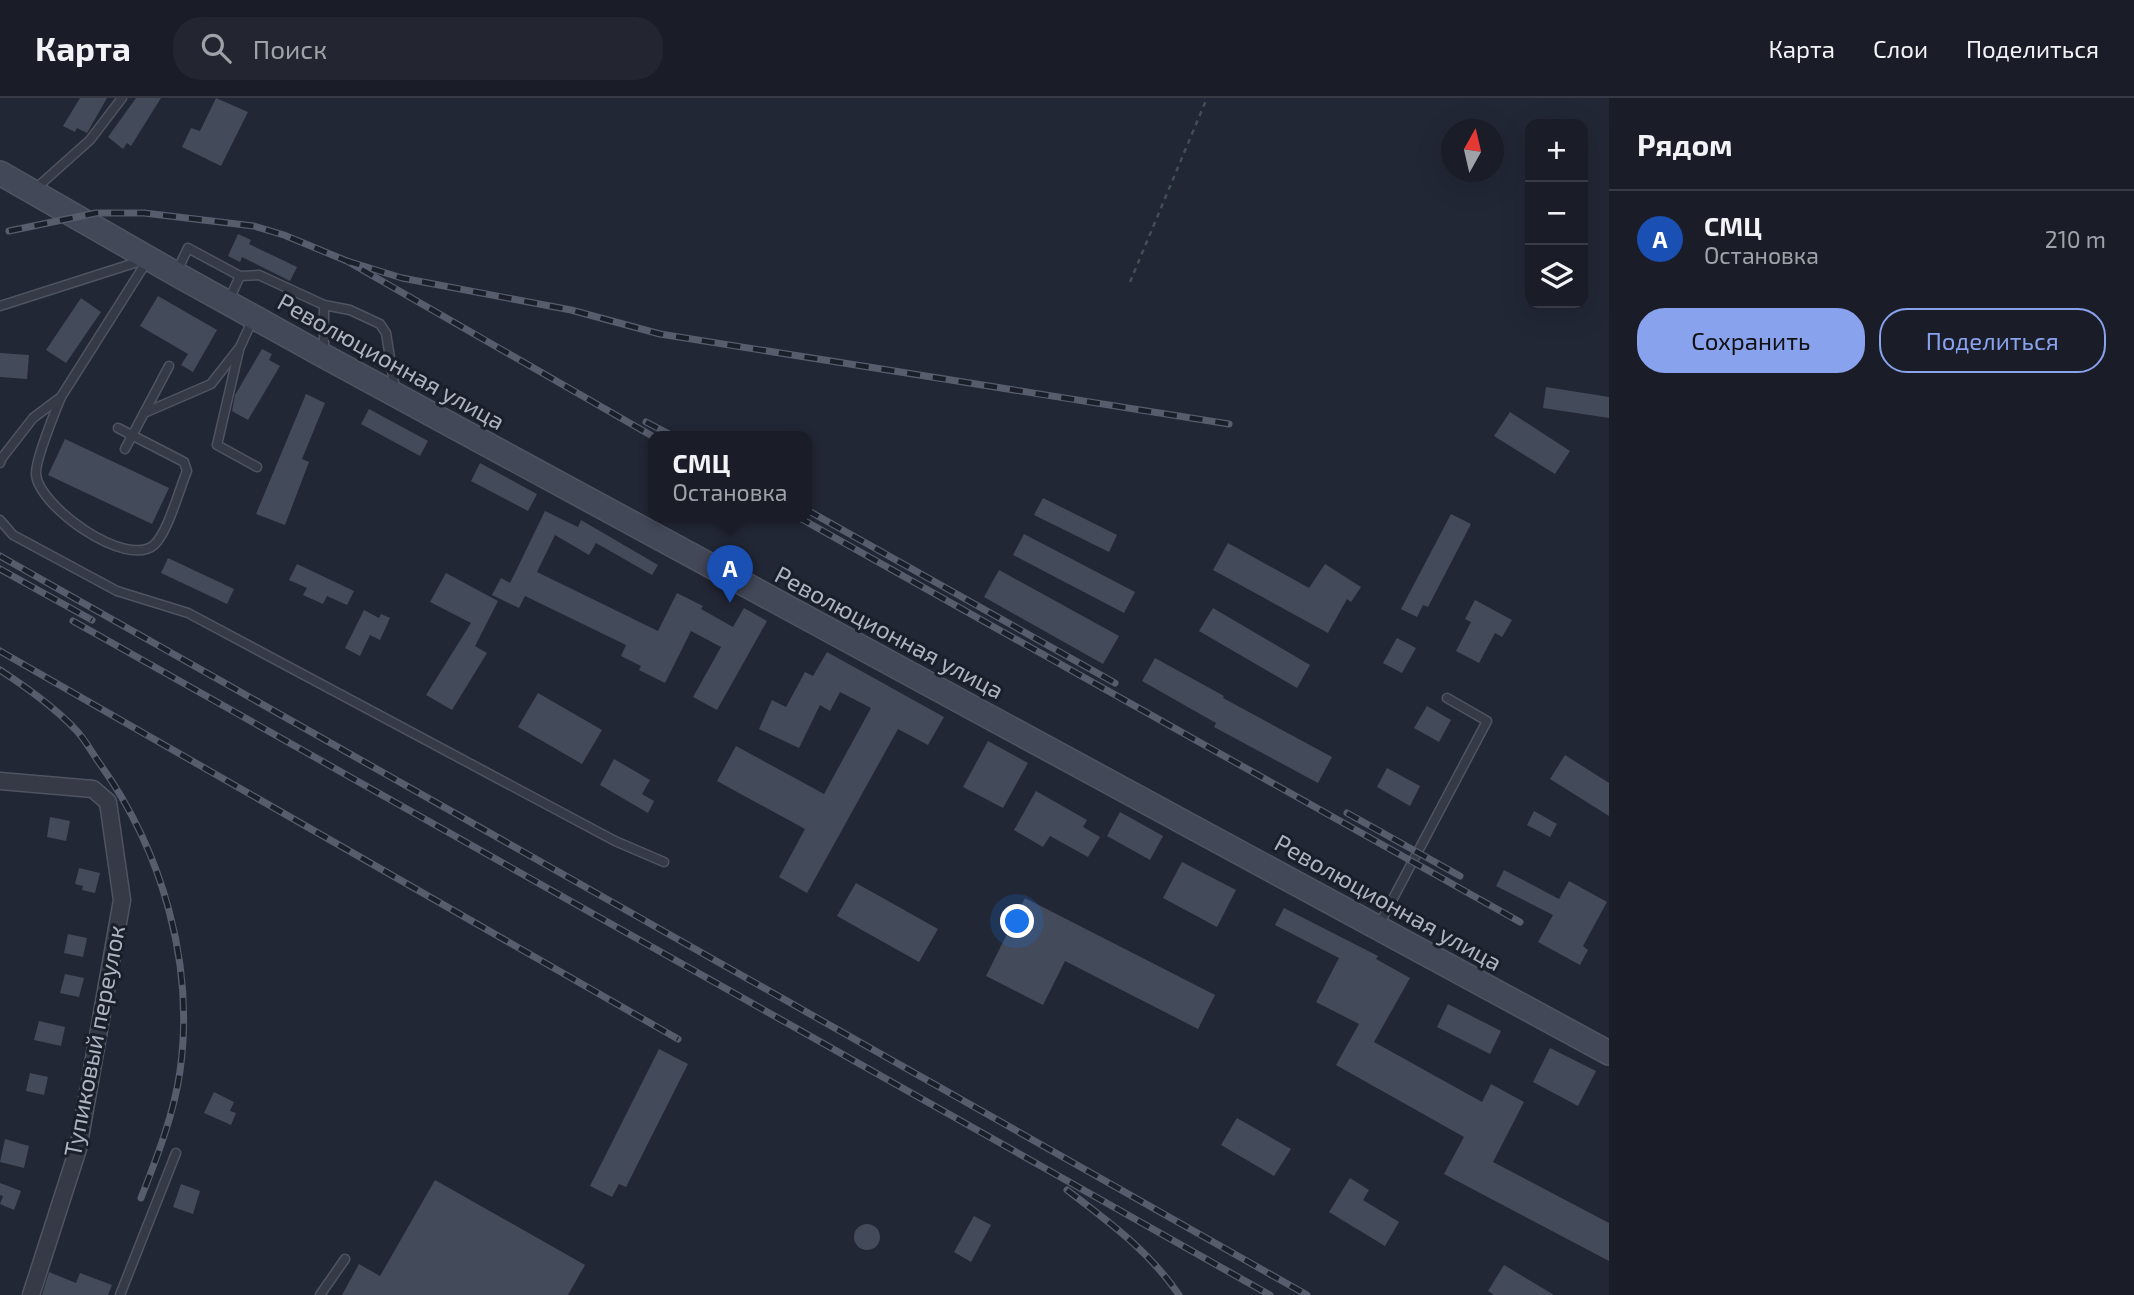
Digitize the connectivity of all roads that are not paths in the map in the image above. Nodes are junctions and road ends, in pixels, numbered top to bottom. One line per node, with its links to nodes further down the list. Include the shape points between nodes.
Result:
1 (122, 98): 3 (lane, via 90,140)
2 (0, 173): 3 (main road, Революционная улица)
3 (32, 192): 4 (main road, Революционная улица)
4 (148, 259): 5 (main road, Революционная улица); 9 (lane); 15 (lane)
5 (176, 274): 6 (lane, via 188,248); 7 (main road, Революционная улица)
6 (240, 276): 7 (lane); 8 (lane, via 259,275)
7 (228, 303): 10 (main road, Революционная улица)
8 (324, 305): 12 (lane); 14 (lane, via 351,310 380,324 386,333)
9 (0, 306)
10 (254, 317): 11 (lane); 12 (main road, Революционная улица)
11 (240, 347): 16 (lane, via 211,384); 21 (lane, via 217,445)
12 (324, 356): 14 (main road, Революционная улица)
13 (169, 366): 16 (lane)
14 (396, 395): 26 (main road, Революционная улица)
15 (61, 397): 18 (lane, via 36,472 40,486 61,513 85,529 117,548 140,551 152,547 161,536 187,471 184,462); 20 (lane, via 33,418)
16 (144, 412): 18 (lane)
17 (118, 428): 18 (lane)
18 (132, 435): 19 (lane)
19 (125, 449)
20 (0, 463)
21 (257, 467)
22 (0, 520): 25 (lane, via 13,535 117,591 188,613 615,841)
23 (1447, 698): 26 (lane, via 1487,721)
24 (0, 781): 30 (street, Тупиковый переулок, via 93,789 108,802 122,900 78,1149)
25 (664, 862)
26 (1378, 927): 27 (main road, Революционная улица)
27 (1609, 1053)
28 (176, 1153): 31 (lane)
29 (345, 1259): 32 (lane)
30 (31, 1295)
31 (120, 1295)
32 (320, 1295)

